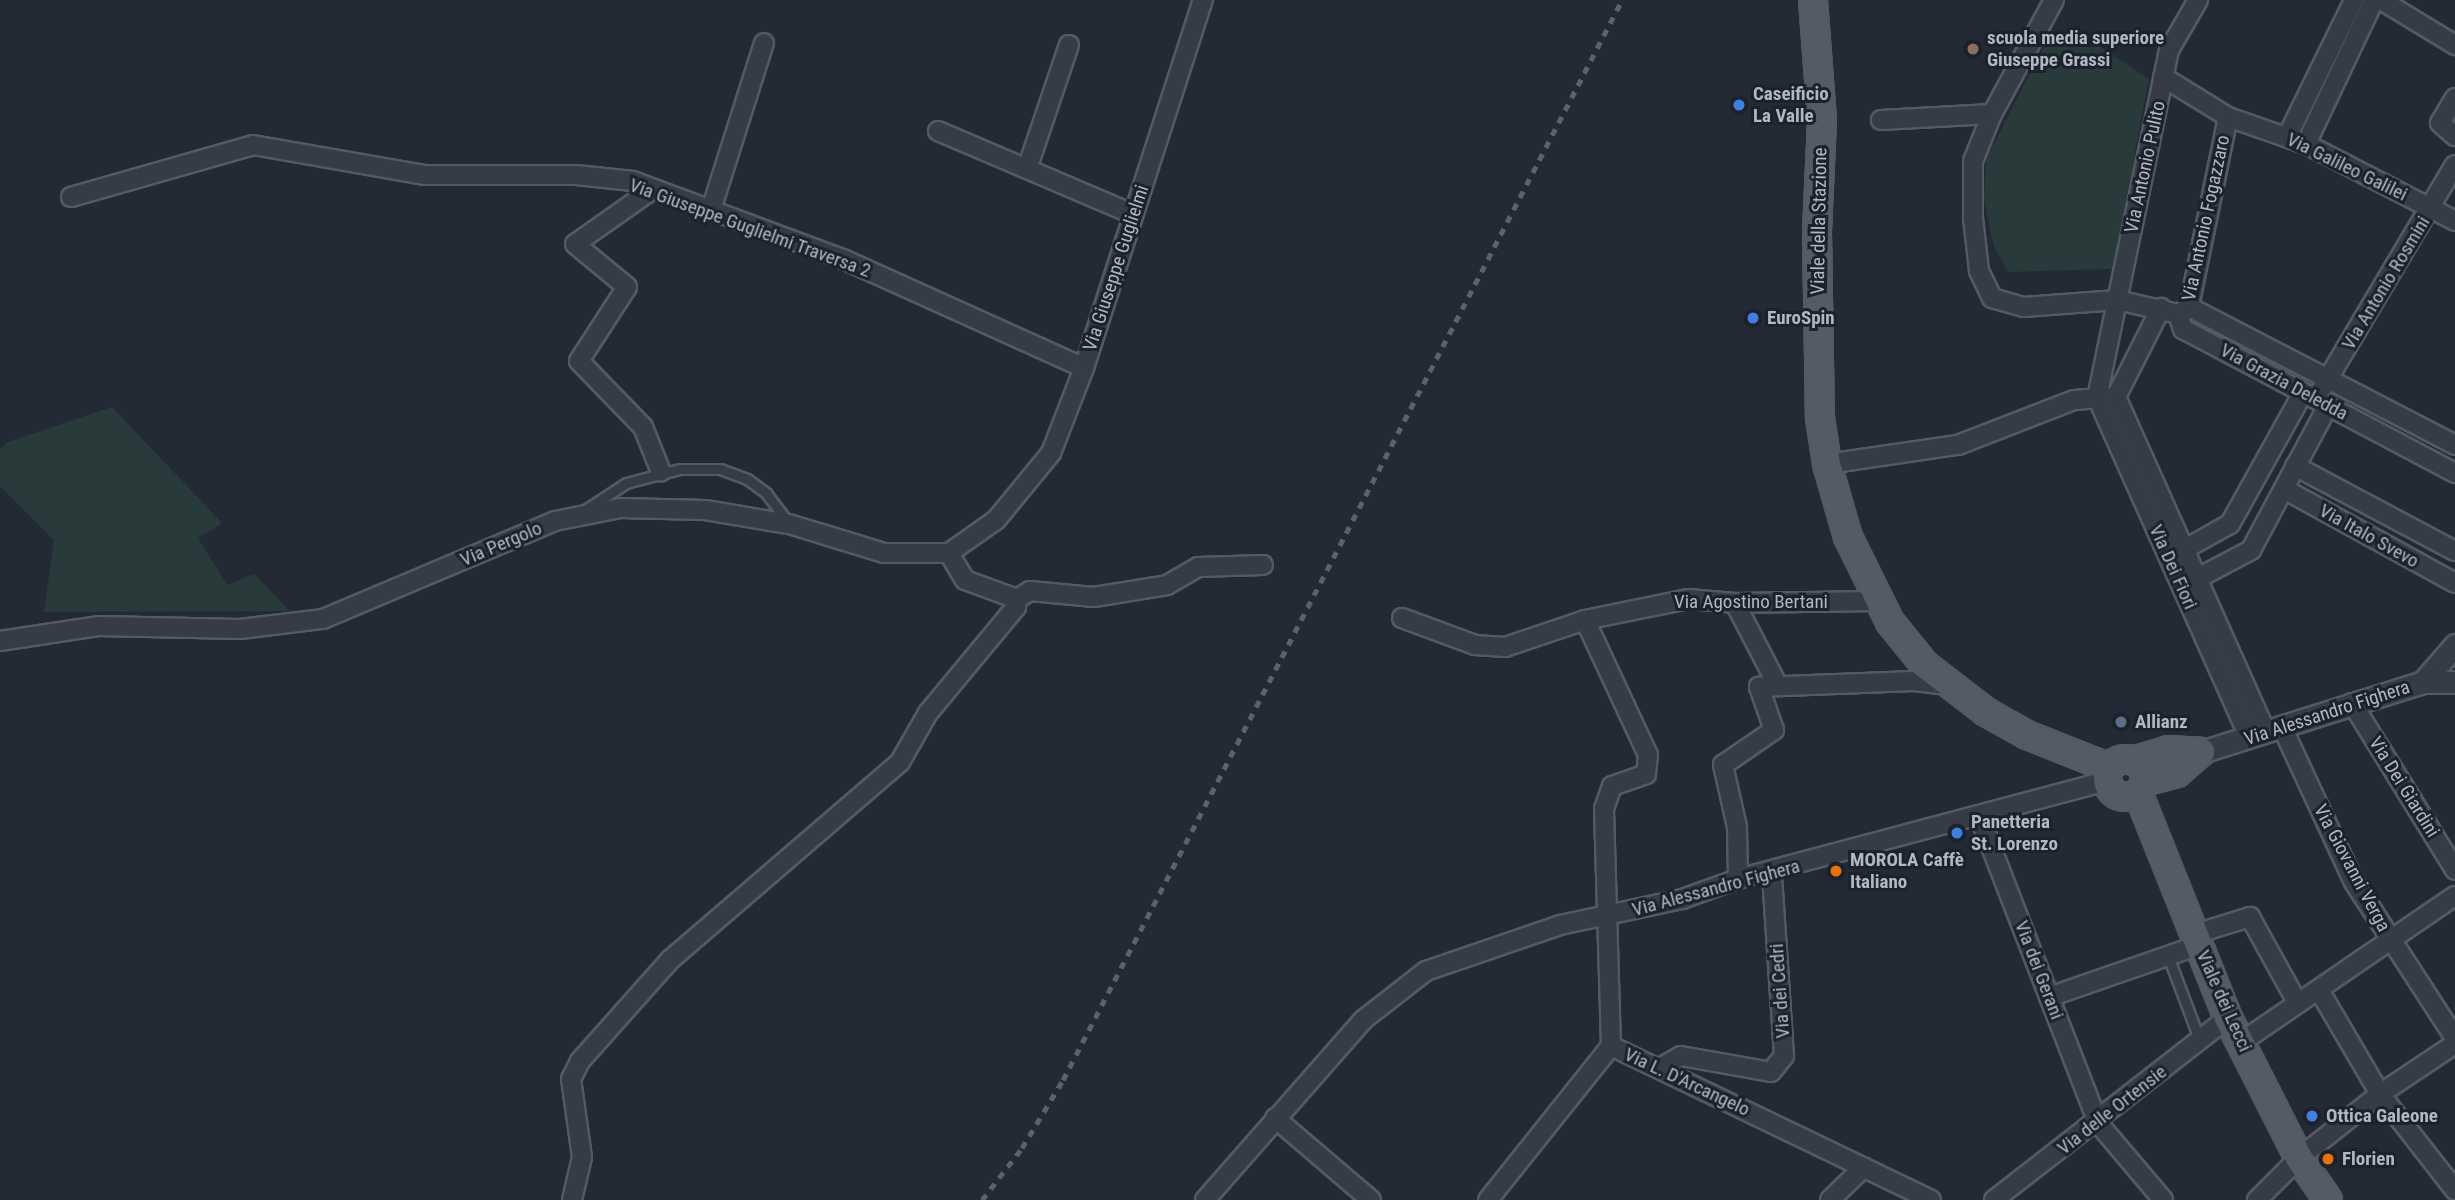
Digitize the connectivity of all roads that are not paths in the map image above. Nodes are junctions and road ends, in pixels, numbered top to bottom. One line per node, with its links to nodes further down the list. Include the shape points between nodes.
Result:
1 (1203, 0): 27 (street, Via Giuseppe Guglielmi)
2 (2054, 0): 14 (street, Via Grazia Deledda)
3 (2198, 0): 12 (street, Via Antonio Pulito, via 2169,50)
4 (2354, 0): 19 (street)
5 (2374, 0): 20 (street)
6 (2381, 0): 8 (street)
7 (1814, 1): 38 (main road, Viale della Stazione, via 1822,121 1817,375)
8 (2401, 5): 11 (street)
9 (764, 43): 26 (street)
10 (1069, 45): 22 (street)
11 (2455, 45)
12 (2163, 77): 15 (street, Via Galileo Galilei); 29 (street, Via Antonio Pulito)
13 (2455, 97): 18 (street, via 2440,123)
14 (1992, 114): 16 (street); 29 (street, Via Grazia Deledda, via 1973,161 1979,271 1992,298 2024,307)
15 (2228, 117): 19 (street, Via Galileo Galilei); 31 (street, Via Antonio Fogazzaro)
16 (1881, 120)
17 (938, 131): 22 (street)
18 (2455, 136)
19 (2287, 137): 20 (street, Via Galileo Galilei)
20 (2306, 144): 25 (street, Via Galileo Galilei)
21 (2455, 165): 25 (street, Via Antonio Rosmini)
22 (1027, 169): 27 (street)
23 (653, 189): 24 (street, Via Giuseppe Guglielmi Traversa 2, via 633,181 576,175 425,175 253,145); 26 (street, Via Giuseppe Guglielmi Traversa 2); 40 (street, via 575,244 627,287 579,362 643,427)
24 (71, 197)
25 (2431, 209): 28 (street, Via Galileo Galilei); 33 (street, Via Antonio Rosmini)
26 (711, 210): 32 (street, Via Giuseppe Guglielmi Traversa 2, via 845,260)
27 (1133, 214): 32 (street, Via Giuseppe Guglielmi)
28 (2455, 221)
29 (2117, 300): 30 (street, Via Grazia Deledda); 34 (street)
30 (2161, 308): 31 (street, Via Grazia Deledda); 35 (street)
31 (2184, 311): 33 (street, Via Grazia Deledda); 36 (street, Via Grazia Deledda, via 2183,329)
32 (1084, 368): 47 (street, Via Giuseppe Guglielmi, via 1051,453 996,520)
33 (2328, 379): 36 (street, Via Antonio Rosmini); 37 (street, Via Grazia Deledda)
34 (2097, 397): 35 (street); 38 (street, via 2074,400 1958,445); 63 (street, Via Dei Fiori)
35 (2116, 397): 45 (street, Via Dei Fiori)
36 (2315, 399): 39 (street, Via Antonio Rosmini); 41 (street, Via Grazia Deledda); 45 (street, Via Antonio Rosmini, via 2230,524)
37 (2455, 445)
38 (1827, 464): 52 (main road, Viale della Stazione, via 1848,537)
39 (2295, 466): 42 (street, Via Antonio Rosmini); 46 (street, Via Italo Svevo)
40 (661, 472): 43 (lane, via 610,490); 44 (lane, via 720,469 747,479 766,493)
41 (2455, 473)
42 (2284, 488): 49 (street, Via Antonio Rosmini, via 2251,550); 50 (street, Via Italo Svevo)
43 (576, 516): 44 (street, Via Pergolo, via 620,508 705,510); 56 (street, Via Pergolo, via 323,619 240,629 98,626)
44 (789, 524): 47 (street, Via Pergolo, via 884,553)
45 (2185, 549): 49 (street, Via Dei Fiori)
46 (2455, 551)
47 (950, 553): 51 (street, via 965,580)
48 (1263, 565): 51 (street, via 1198,567 1167,585 1094,597 1030,591)
49 (2198, 578): 63 (street, Via Dei Fiori)
50 (2455, 583)
51 (1017, 599): 91 (street, via 999,631 928,713 900,762 670,960 580,1061 571,1079 582,1157)
52 (1878, 601): 53 (street, Via Agostino Bertani); 60 (main road, Viale della Stazione, via 1910,649)
53 (1735, 603): 55 (street, Via Agostino Bertani, via 1688,599); 61 (street)
54 (1402, 618): 55 (street, Via Agostino Bertani, via 1475,645 1505,647)
55 (1585, 620): 71 (street, via 1648,755 1646,774 1612,786 1604,809)
56 (0, 641)
57 (2455, 645): 59 (street)
58 (2455, 681): 59 (street, Via Alessandro Fighera)
59 (2423, 682): 62 (street, Via Alessandro Fighera)
60 (1948, 685): 61 (street, via 1914,681); 65 (main road, Viale della Stazione, via 2026,735)
61 (1778, 686): 69 (street, via 1759,687 1774,730 1723,765 1737,827)
62 (2352, 703): 63 (street, Via Alessandro Fighera); 67 (street, Via Dei Giardini)
63 (2266, 732): 64 (street, Via Alessandro Fighera); 73 (street, Via Giovanni Verga)
64 (2201, 752): 65 (main road, via 2168,750)
65 (2126, 777): 66 (street, Via Alessandro Fighera); 72 (main road, Viale dei Lecci)
66 (1979, 816): 68 (street, Via Alessandro Fighera); 76 (street, Via dei Gerani)
67 (2455, 870)
68 (1772, 873): 69 (street, Via Alessandro Fighera); 84 (street, Via dei Cedri, via 1784,1056 1771,1072 1681,1056)
69 (1738, 879): 71 (street, Via Alessandro Fighera)
70 (2455, 896): 73 (street)
71 (1608, 917): 83 (street, Via Alessandro Fighera); 86 (street, Via Alessandro Fighera, via 1560,925 1426,971 1363,1020)
72 (2197, 939): 74 (street); 77 (street, via 2250,917); 78 (main road, Viale dei Lecci)
73 (2390, 941): 75 (street); 79 (street, Via Giovanni Verga)
74 (2168, 956): 76 (street); 80 (lane)
75 (2319, 990): 77 (street); 85 (street)
76 (2049, 997): 87 (street, Via dei Gerani)
77 (2298, 1004): 81 (street)
78 (2228, 1018): 80 (street, Via delle Ortensie); 81 (main road, Viale dei Lecci)
79 (2455, 1038)
80 (2200, 1041): 87 (street, Via delle Ortensie)
81 (2241, 1043): 88 (main road, Viale dei Lecci)
82 (2455, 1044): 85 (street)
83 (1611, 1046): 84 (street, Via L. D'Arcangelo); 94 (street, Via L. D'Arcangelo)
84 (1660, 1068): 89 (street, Via L. D'Arcangelo)
85 (2380, 1094): 88 (street); 90 (street)
86 (1275, 1118): 92 (street, Via Alessandro Fighera); 93 (street)
87 (2098, 1123): 97 (street, Via delle Ortensie); 98 (street)
88 (2299, 1158): 99 (street); 100 (main road, Viale dei Lecci)
89 (1864, 1167): 95 (street); 96 (street)
90 (2455, 1190)
91 (572, 1200)
92 (1205, 1200)
93 (1371, 1200)
94 (1488, 1200)
95 (1830, 1200)
96 (1931, 1200)
97 (1994, 1200)
98 (2163, 1200)
99 (2257, 1200)
100 (2328, 1200)

